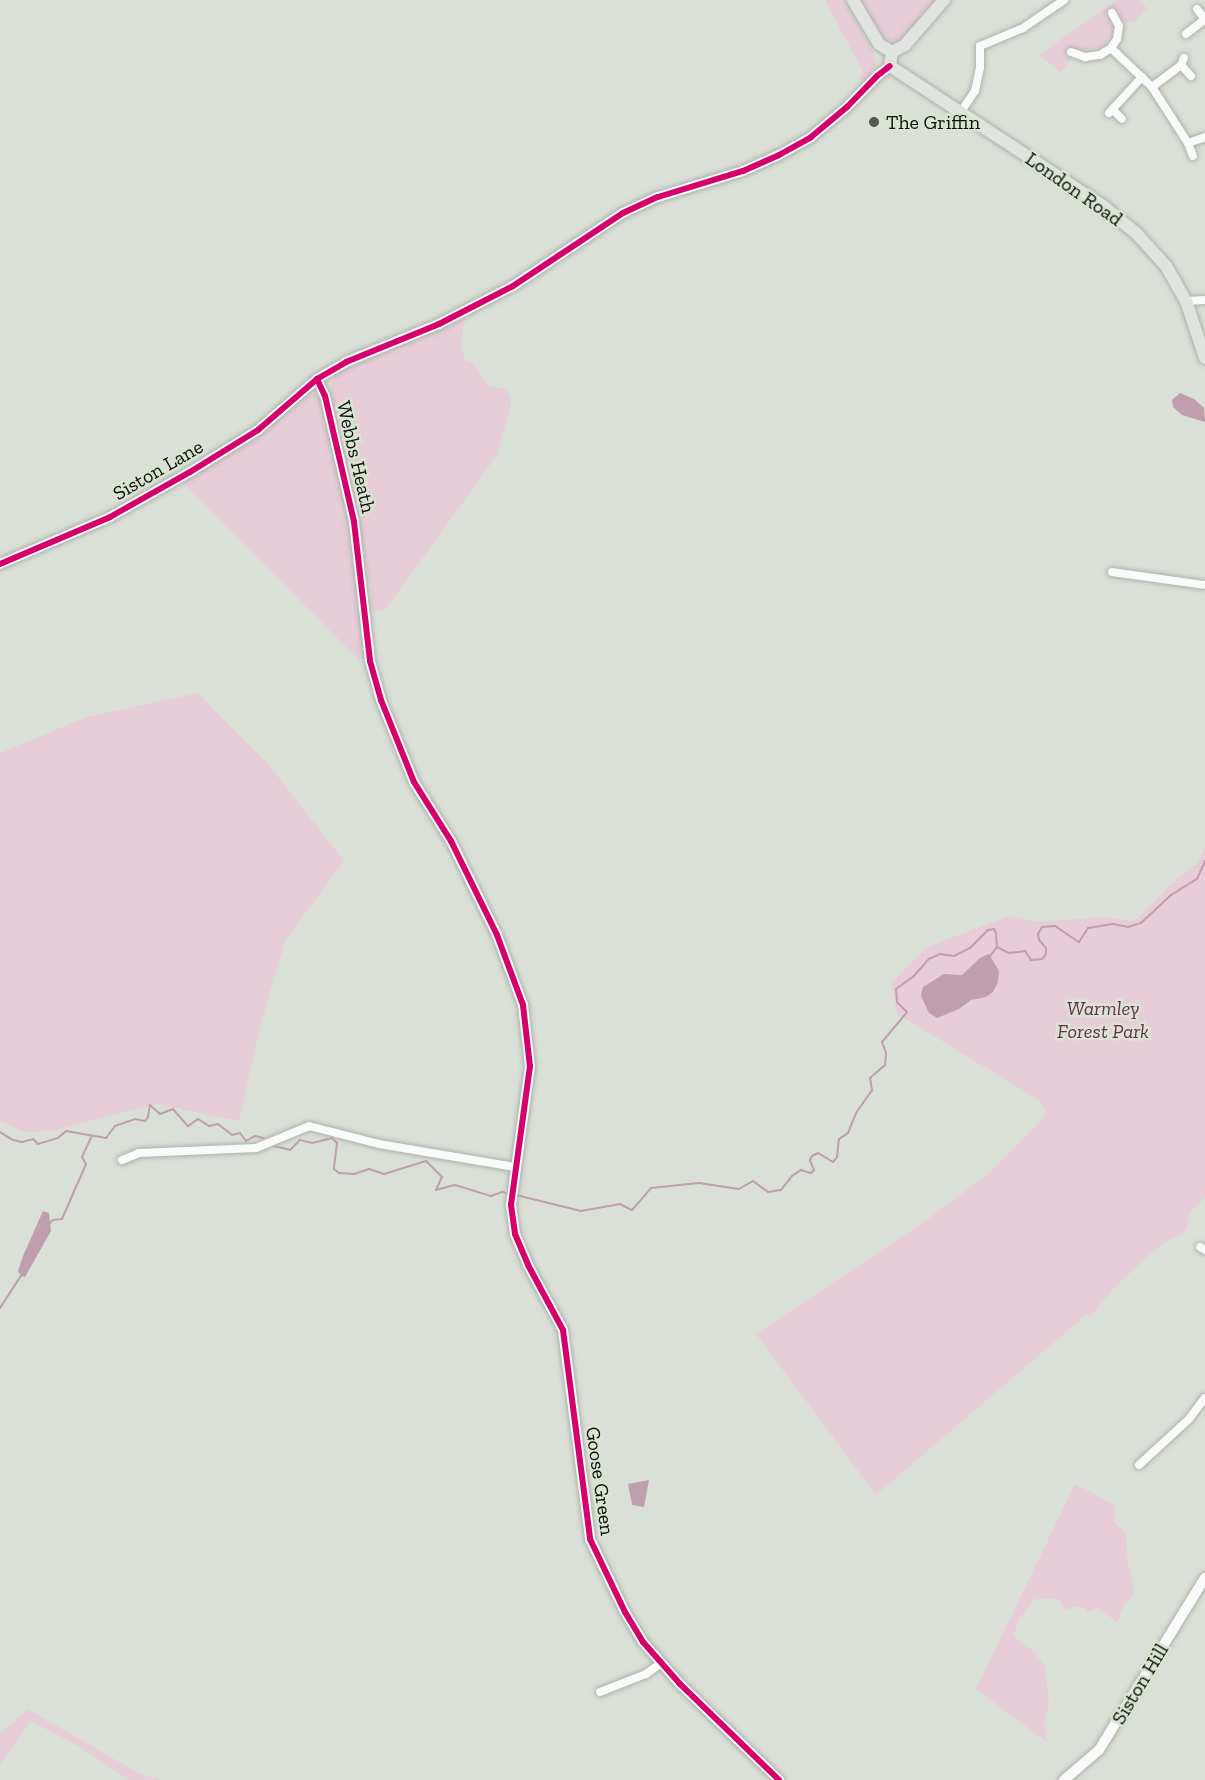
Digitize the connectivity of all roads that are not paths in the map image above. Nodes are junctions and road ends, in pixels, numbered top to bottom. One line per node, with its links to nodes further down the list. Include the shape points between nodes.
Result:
1 (853, 0): 9 (main road, via 879,44)
2 (944, 0): 9 (main road, via 905,45)
3 (1064, 0): 15 (street, via 1023,28 980,46 975,91)
4 (1197, 9): 6 (street)
5 (1112, 13): 8 (street, via 1119,26 1118,39)
6 (1204, 19): 7 (street)
7 (1186, 34)
8 (1111, 48): 10 (street, via 1100,55 1085,57); 13 (street)
9 (892, 52): 11 (main road)
10 (1071, 52)
11 (890, 66): 15 (main road, London Road); 23 (street, Webbs Heath, via 811,137 779,155 623,213 513,286)
12 (1191, 76): 14 (street, via 1183,62)
13 (1142, 77): 14 (street); 16 (street, via 1112,112)
14 (1152, 87): 18 (street)
15 (960, 113): 21 (main road, London Road, via 1103,206 1136,232 1166,266)
16 (1122, 119)
17 (1205, 137): 18 (street)
18 (1188, 143): 19 (street)
19 (1193, 156)
20 (1205, 300): 21 (street)
21 (1186, 301): 22 (main road, London Road)
22 (1205, 358)
23 (317, 379): 24 (street, Siston Lane, via 258,430 190,472 110,517); 28 (street, Webbs Heath, via 325,396 354,522 370,661 381,700 414,782 451,842 497,935 523,1005 530,1066)
24 (0, 564)
25 (1112, 572): 26 (street)
26 (1205, 585)
27 (122, 1160): 28 (street, via 139,1153 256,1148 309,1126 379,1144)
28 (514, 1167): 32 (street, Goose Green, via 511,1205 515,1234 563,1330 590,1539 625,1612)
29 (1205, 1398): 30 (street)
30 (1139, 1465)
31 (1205, 1578): 35 (street, Siston Hill, via 1099,1750)
32 (660, 1664): 33 (street, via 646,1674); 34 (street, Goose Green)
33 (600, 1692)
34 (779, 1780)
35 (1064, 1780)

